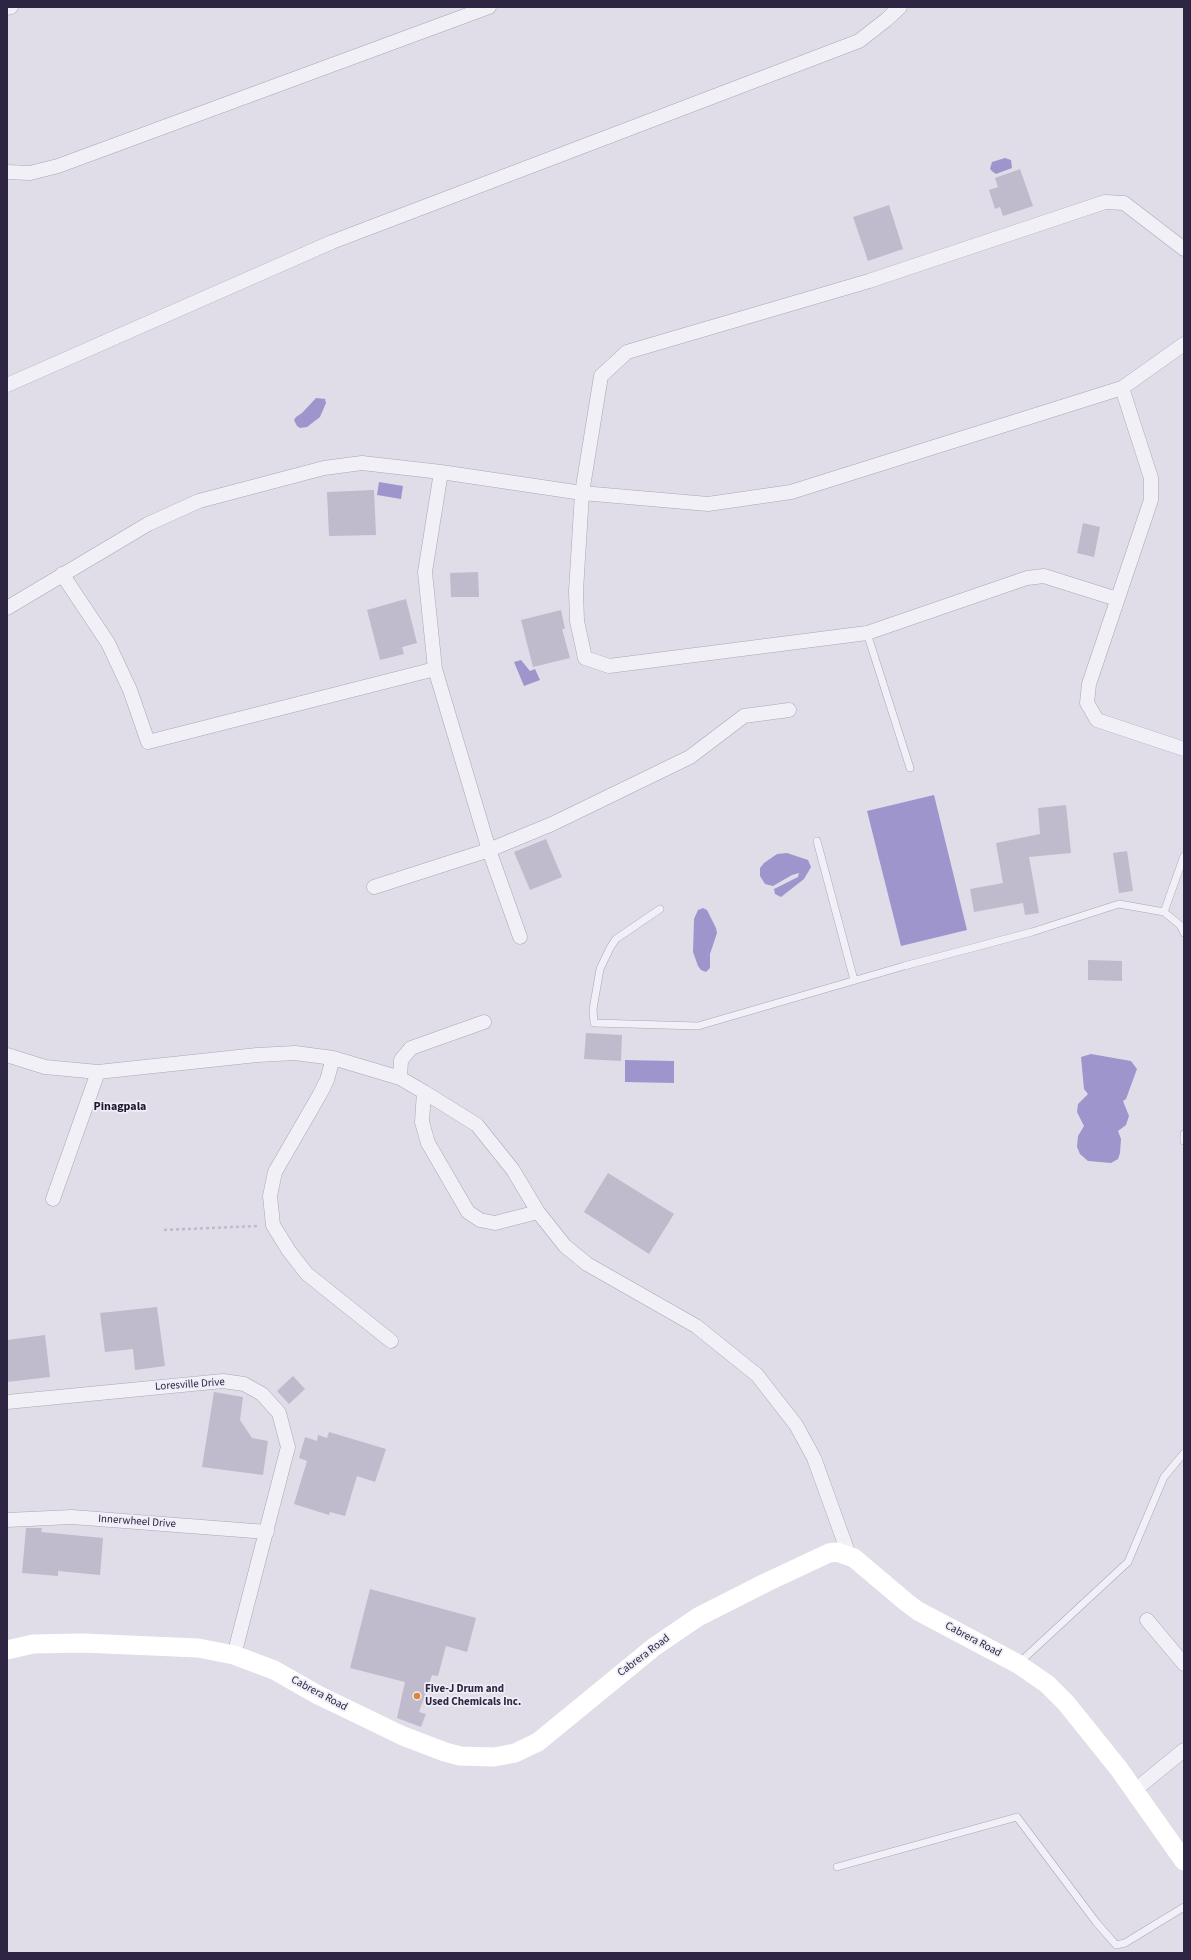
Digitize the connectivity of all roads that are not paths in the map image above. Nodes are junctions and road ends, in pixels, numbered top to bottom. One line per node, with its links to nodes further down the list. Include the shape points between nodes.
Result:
1 (10, 7): 4 (street)
2 (489, 7): 5 (street, via 58,166 30,174)
3 (900, 7): 8 (street, via 859,41 332,242)
4 (7, 8)
5 (7, 172)
6 (1184, 249): 11 (street, via 1124,203 1105,202 869,281 627,352 601,376)
7 (1184, 344): 9 (street)
8 (7, 385)
9 (1122, 388): 11 (street, via 791,492 708,504); 13 (street, via 1151,478 1151,500)
10 (441, 472): 11 (street); 12 (street, via 362,463 324,468 207,499 148,524); 16 (street, via 424,572)
11 (582, 493): 15 (street, via 576,591 577,621 584,658 609,666)
12 (62, 574): 14 (street); 16 (street, via 108,643 130,690 148,742)
13 (1117, 599): 15 (street, via 1044,576 1027,578); 18 (street, via 1089,684 1087,703 1097,720)
14 (7, 608)
15 (867, 633): 19 (lane)
16 (435, 669): 21 (street)
17 (789, 710): 21 (street, via 744,716 690,757 552,824)
18 (1184, 749)
19 (910, 768)
20 (817, 841): 28 (lane)
21 (489, 850): 23 (street); 27 (street)
22 (1184, 856): 25 (lane)
23 (374, 887)
24 (660, 909): 28 (lane, via 616,939 610,948 600,969 593,1009 594,1023 698,1026)
25 (1164, 912): 26 (lane, via 1180,925); 28 (lane, via 1119,904 1032,932)
26 (1184, 933)
27 (520, 937)
28 (854, 980)
29 (484, 1022): 33 (street, via 410,1048 401,1060)
30 (7, 1055): 32 (street, via 45,1067)
31 (333, 1058): 32 (street, via 295,1053 257,1055); 33 (street); 39 (street, via 320,1094 275,1172 270,1196 273,1225 288,1251 307,1274)
32 (98, 1072): 37 (street)
33 (400, 1078): 34 (street)
34 (424, 1092): 38 (street, via 477,1124 513,1170); 38 (street, via 422,1122 428,1143 468,1212 480,1220 495,1223)
35 (1184, 1134): 36 (lane)
36 (1184, 1141)
37 (53, 1198)
38 (538, 1212): 44 (street, via 565,1246 587,1264 696,1326 757,1375 796,1425 814,1458)
39 (390, 1341)
40 (7, 1402): 43 (street, Loresville Drive, via 223,1381 244,1384 262,1394 278,1413 288,1447)
41 (1184, 1453): 48 (lane, via 1164,1477 1128,1562)
42 (7, 1520): 43 (street, Innerwheel Drive, via 72,1517)
43 (266, 1532): 47 (street, Loresville Drive)
44 (849, 1555): 47 (main road, Cabrera Road, via 830,1553 698,1617 654,1647 538,1742 515,1753 494,1757 460,1756 403,1736 318,1695 274,1670); 48 (main road, Cabrera Road, via 913,1607)
45 (1147, 1620): 49 (street)
46 (7, 1650): 47 (main road, Cabrera Road, via 33,1644 83,1643 198,1648)
47 (234, 1655)
48 (1018, 1664): 51 (main road, Cabrera Road, via 1047,1684 1061,1698)
49 (1184, 1664)
50 (1184, 1750): 51 (street)
51 (1135, 1790): 52 (main road, Cabrera Road)
52 (1184, 1861)
53 (837, 1867): 54 (lane, via 1016,1817 1116,1945 1125,1943)
54 (1184, 1907)

